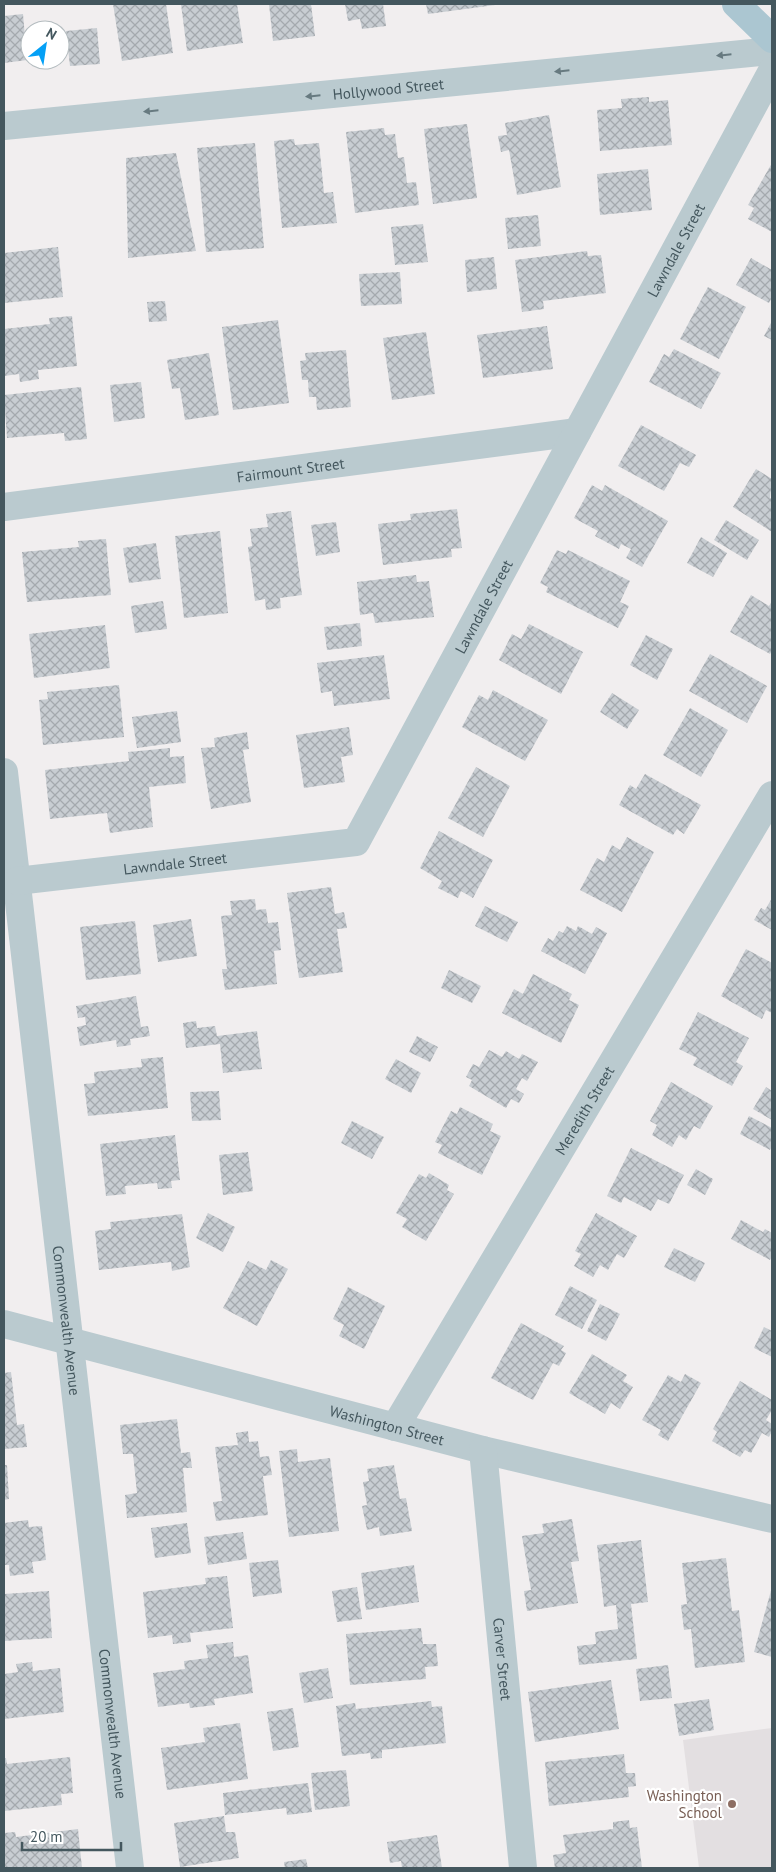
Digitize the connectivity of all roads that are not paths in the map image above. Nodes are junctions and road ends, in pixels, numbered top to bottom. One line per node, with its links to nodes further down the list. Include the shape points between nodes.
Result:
1 (736, 4): 2 (main road)
2 (772, 39)
3 (772, 51): 5 (street, Hollywood Street, one-way to 5)
4 (772, 71): 6 (street, Lawndale Street)
5 (4, 126)
6 (577, 432): 7 (street, Fairmount Street); 10 (street, Lawndale Street, via 356,842)
7 (4, 507)
8 (4, 772): 10 (street, Commonwealth Avenue)
9 (772, 795): 13 (street, Meredith Street)
10 (17, 881): 12 (street, Commonwealth Avenue)
11 (4, 1324): 12 (street, Washington Street)
12 (70, 1342): 13 (street, Washington Street); 16 (street, Commonwealth Avenue)
13 (396, 1427): 14 (street, Washington Street)
14 (483, 1450): 15 (street, Washington Street); 17 (street, Carver Street)
15 (772, 1519)
16 (130, 1868)
17 (523, 1868)

